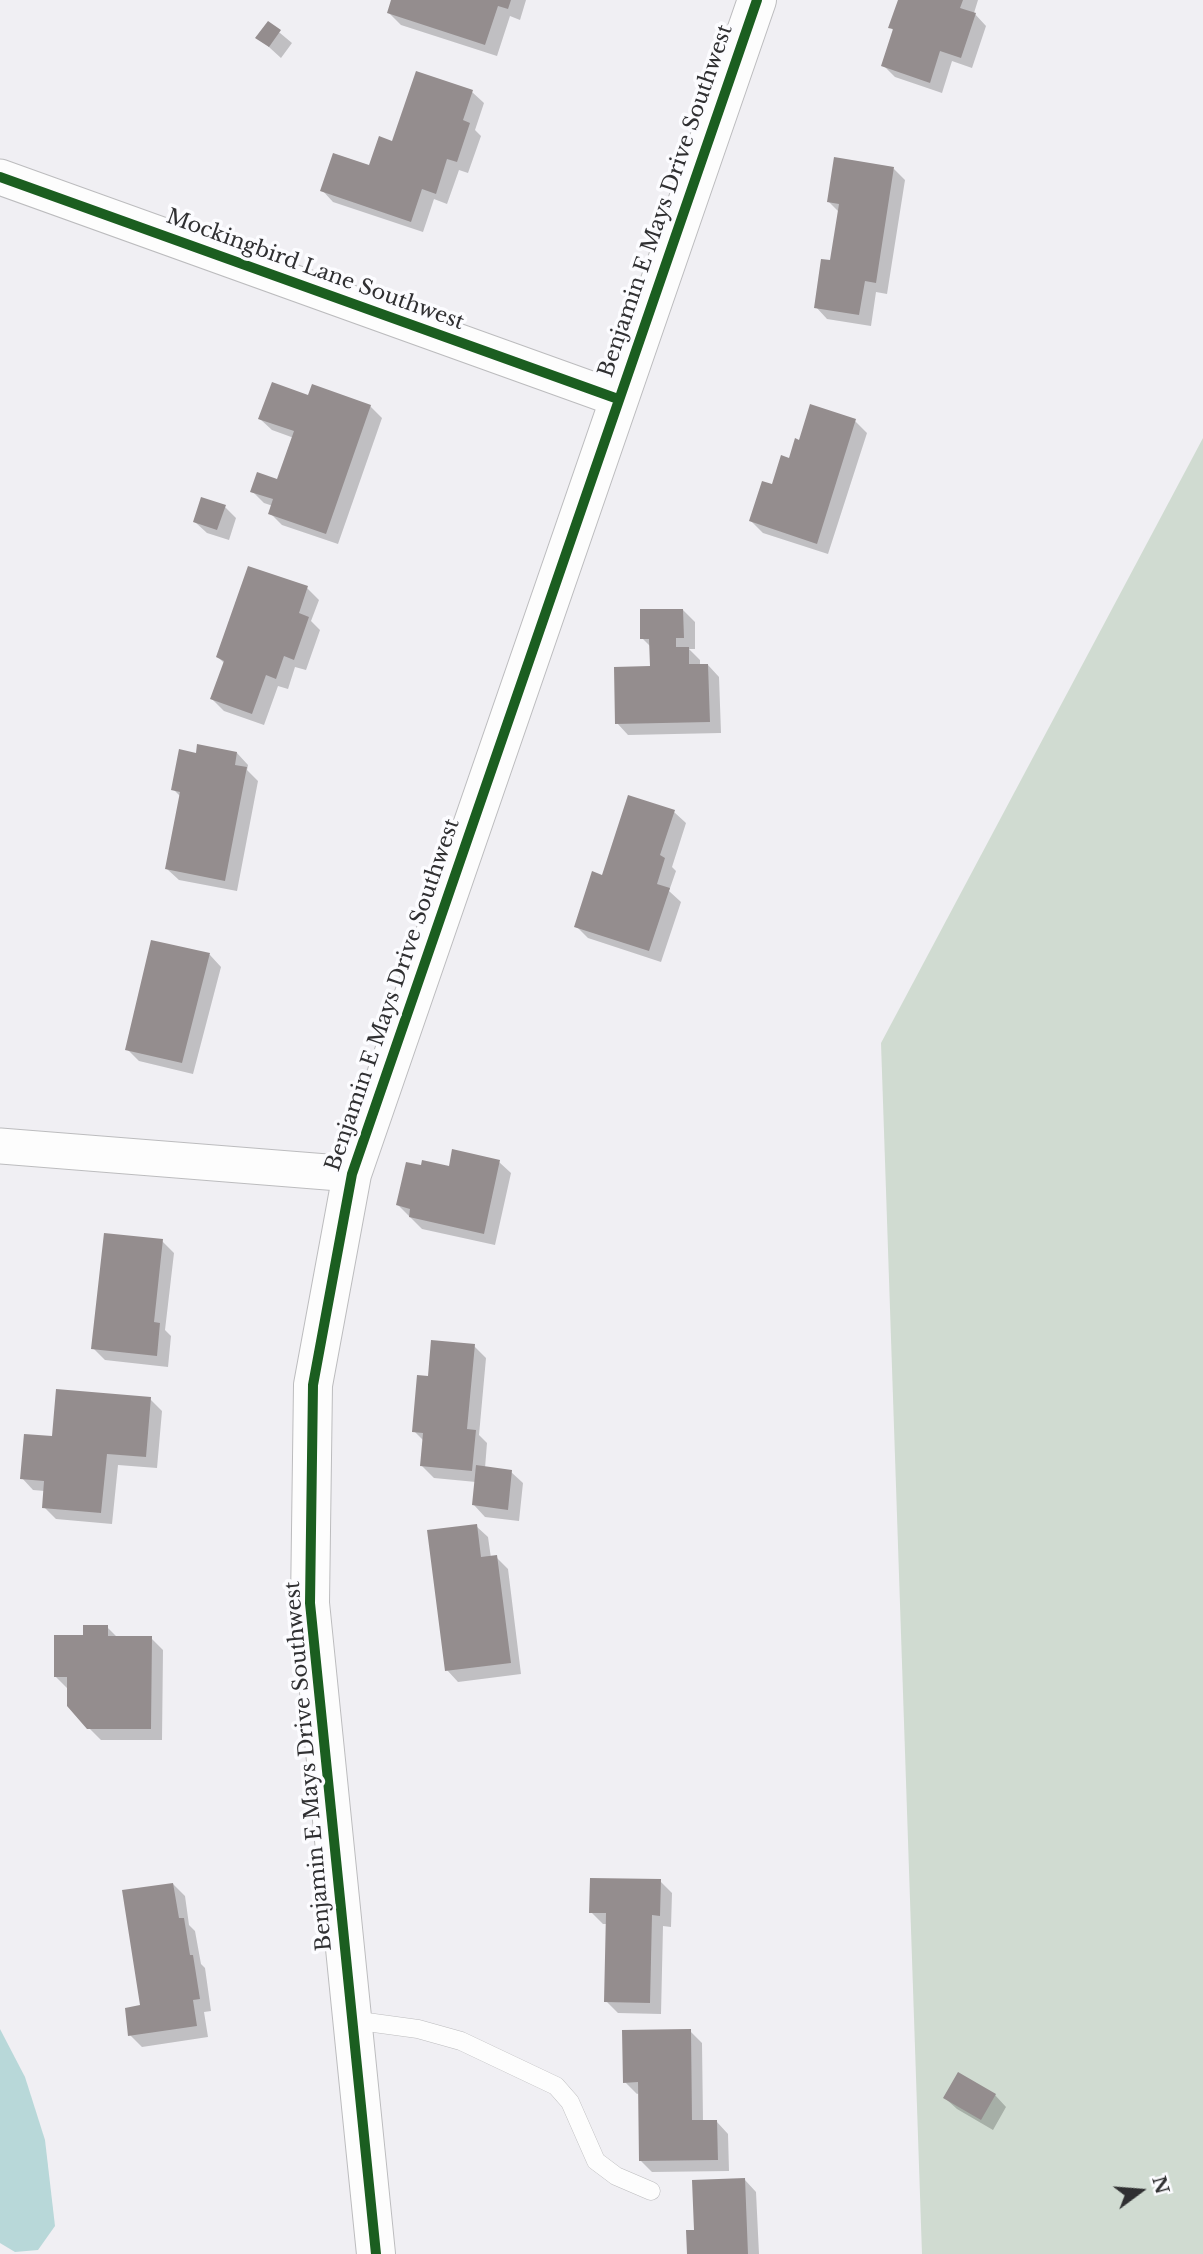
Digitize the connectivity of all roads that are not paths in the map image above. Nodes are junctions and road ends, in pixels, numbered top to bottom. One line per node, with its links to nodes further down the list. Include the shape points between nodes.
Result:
1 (757, 0): 3 (street, Benjamin E Mays Drive Southwest)
2 (0, 177): 3 (street, Mockingbird Lane Southwest)
3 (618, 399): 5 (street, Benjamin E Mays Drive Southwest)
4 (0, 1146): 5 (street)
5 (352, 1174): 6 (street, Benjamin E Mays Drive Southwest, via 313,1385 310,1603)
6 (352, 2020): 7 (lane, via 418,2029 461,2041 556,2086 570,2102 596,2161 616,2176); 8 (street, Benjamin E Mays Drive Southwest)
7 (651, 2191)
8 (376, 2254)

